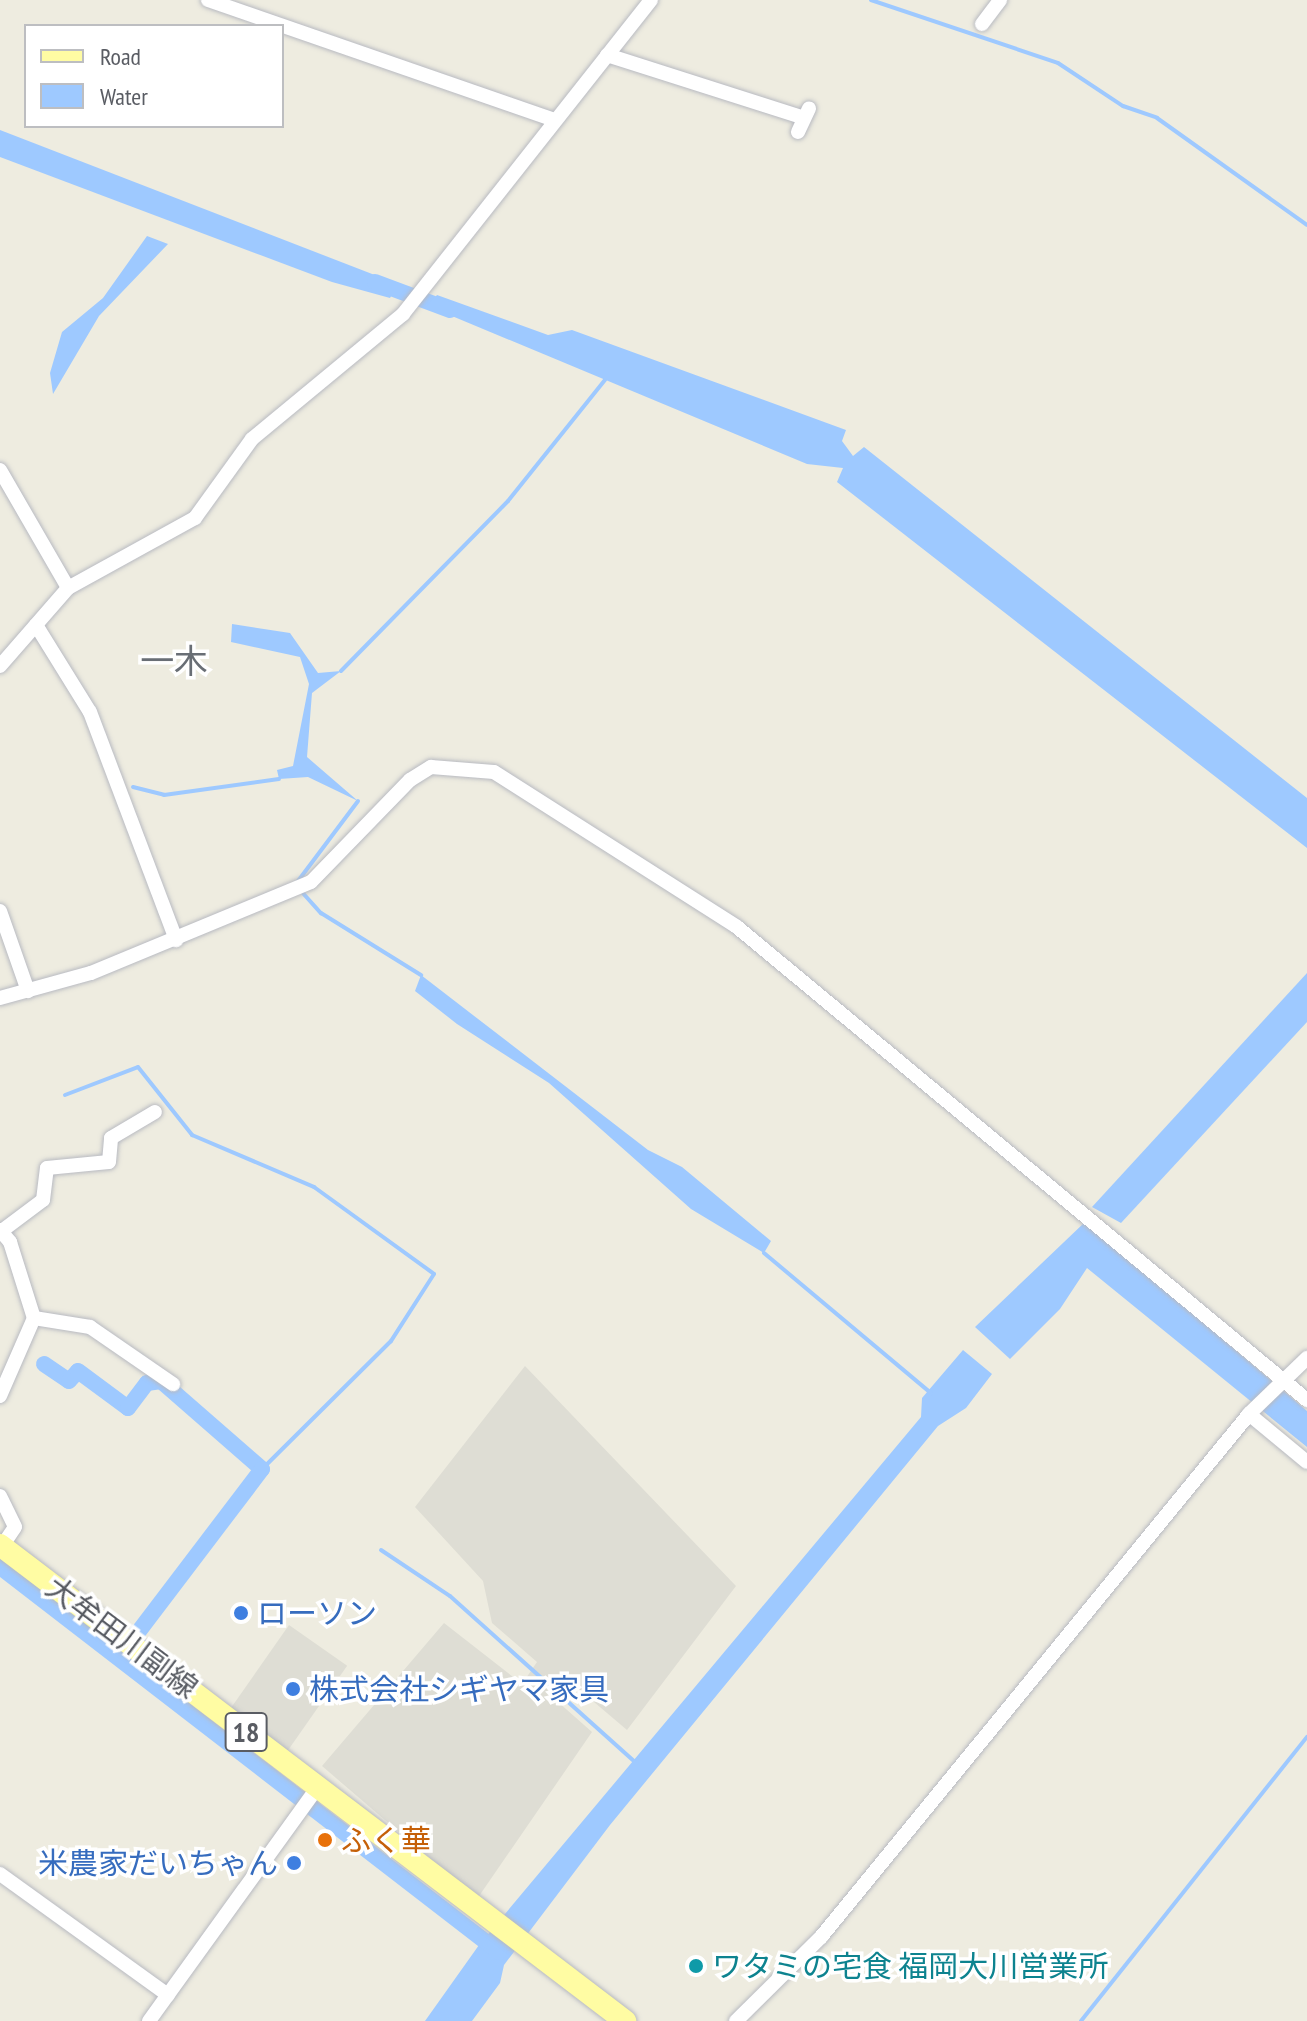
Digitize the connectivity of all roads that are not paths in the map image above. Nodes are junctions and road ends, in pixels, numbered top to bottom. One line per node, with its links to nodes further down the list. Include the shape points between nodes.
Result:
1 (208, 0): 4 (street)
2 (651, 0): 7 (street)
3 (1000, 0): 5 (street)
4 (277, 24)
5 (982, 24)
6 (284, 26): 9 (street)
7 (607, 55): 8 (street); 9 (street)
8 (804, 119)
9 (555, 120): 11 (street, via 403,314 252,439 195,518)
10 (0, 470): 11 (street)
11 (68, 588): 12 (street)
12 (36, 625): 13 (street); 15 (street, via 90,712)
13 (0, 666)
14 (0, 911): 16 (street)
15 (176, 940): 16 (street); 23 (street, via 299,886 410,780 451,764 494,772 737,927 1106,1227)
16 (28, 991): 17 (street)
17 (0, 998)
18 (155, 1112): 19 (street, via 111,1138 109,1162 47,1168 43,1200)
19 (2, 1230): 20 (street)
20 (34, 1318): 22 (street, via 90,1327); 24 (street)
21 (1307, 1358): 23 (street)
22 (173, 1384)
23 (1281, 1384): 25 (street); 26 (street)
24 (0, 1396)
25 (1307, 1400)
26 (1252, 1412): 27 (street); 35 (street, via 821,1937)
27 (1307, 1462)
28 (0, 1496): 29 (street, via 15,1527)
29 (2, 1548): 30 (main road, 大牟田川副線 / 18)
30 (318, 1787): 32 (street); 34 (main road, 大牟田川副線 / 18)
31 (0, 1874): 32 (street)
32 (168, 1995): 33 (street)
33 (149, 2021)
34 (625, 2021)
35 (736, 2021)

